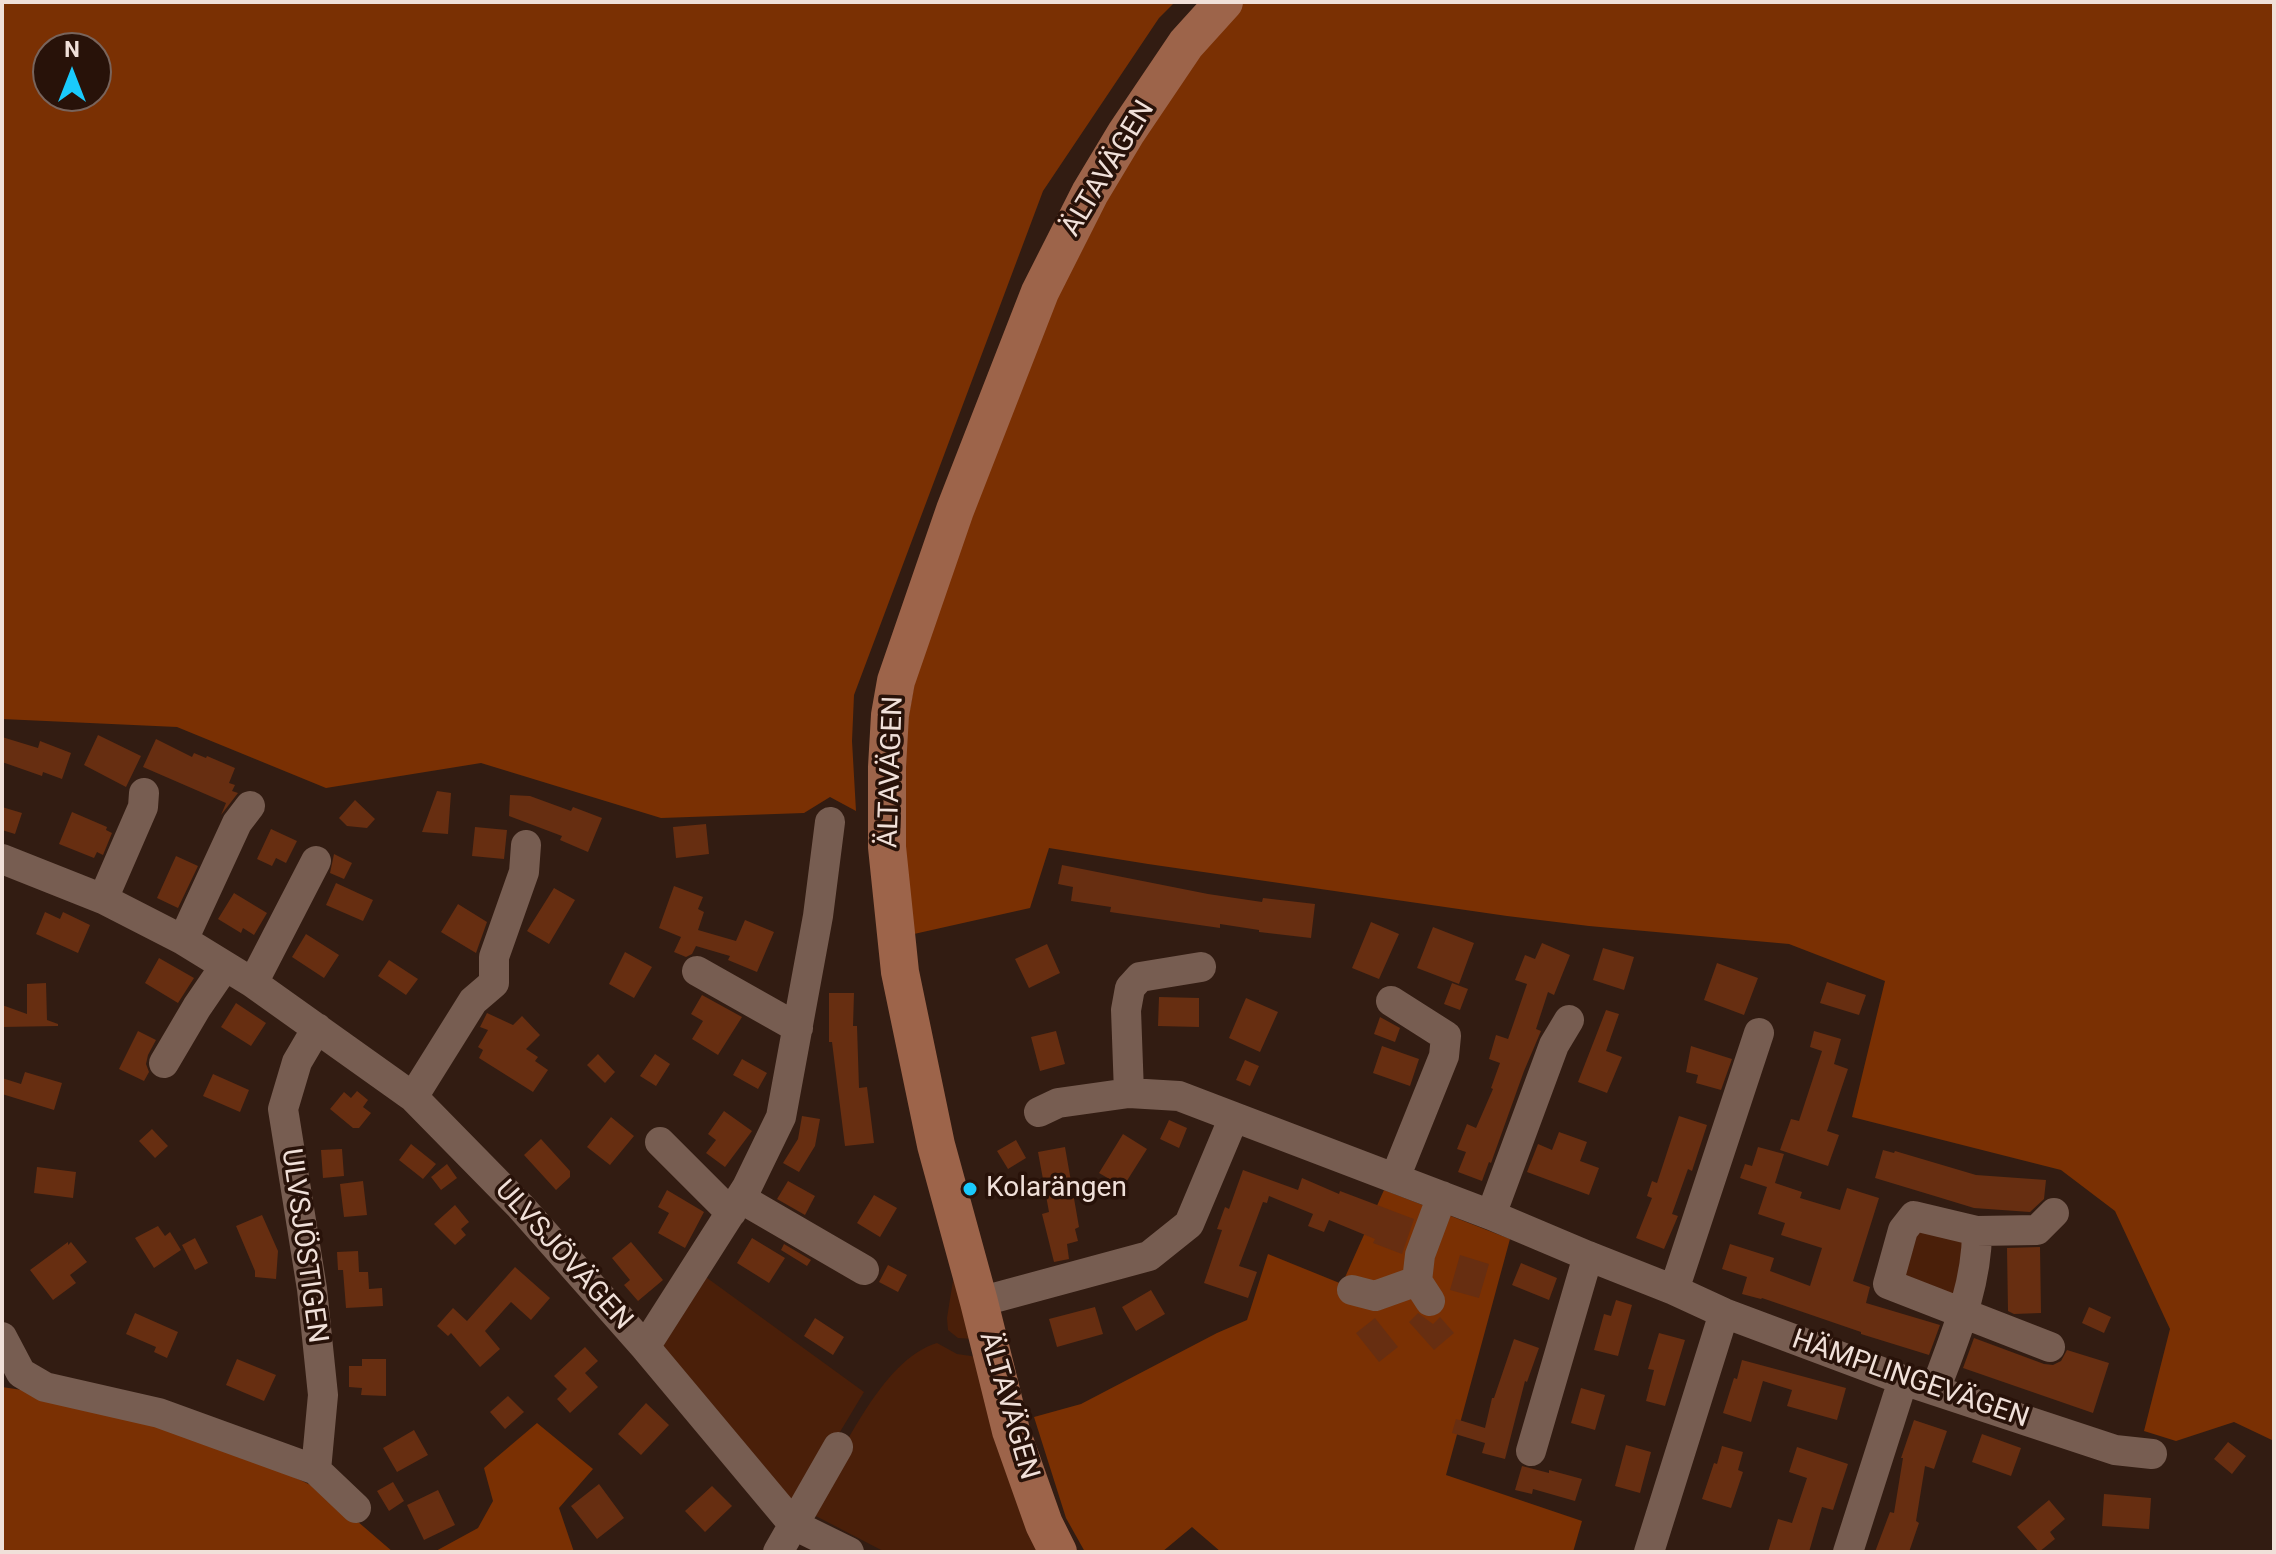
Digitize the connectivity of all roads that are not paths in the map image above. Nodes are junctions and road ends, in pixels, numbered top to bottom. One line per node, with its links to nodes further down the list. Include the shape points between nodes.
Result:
1 (1224, 2): 35 (main road, ÄLTAVÄGEN, via 1186,44 1126,133 1040,292 955,510 896,681 887,767 887,847 900,972 936,1145)
2 (144, 793): 8 (street, via 143,807)
3 (250, 806): 9 (street, via 237,823)
4 (830, 822): 17 (street)
5 (526, 845): 21 (street, via 524,872 494,957 494,983 473,1001)
6 (2, 859): 8 (street, ULVSJÖVÄGEN)
7 (316, 861): 13 (street)
8 (103, 899): 9 (street, ULVSJÖVÄGEN)
9 (183, 940): 10 (street, ULVSJÖVÄGEN)
10 (225, 966): 13 (street, ULVSJÖVÄGEN); 19 (street)
11 (1201, 967): 20 (street, via 1140,977 1130,988)
12 (697, 971): 17 (street)
13 (253, 983): 16 (street, ULVSJÖVÄGEN)
14 (1391, 1001): 25 (street, via 1446,1036 1444,1056)
15 (1569, 1020): 29 (street, via 1554,1045)
16 (317, 1028): 21 (street, ULVSJÖVÄGEN); 46 (street, ULVSJÖSTIGEN, via 297,1062 283,1109 323,1395)
17 (798, 1028): 27 (street, via 781,1117)
18 (1759, 1033): 34 (street)
19 (164, 1063)
20 (1129, 1093): 22 (street, HÄMPLINGEVÄGEN, via 1058,1103); 23 (street, HÄMPLINGEVÄGEN, via 1179,1096)
21 (413, 1097): 39 (street, ULVSJÖVÄGEN, via 520,1206)
22 (1039, 1112)
23 (1234, 1117): 25 (street, HÄMPLINGEVÄGEN); 35 (street, via 1189,1224 1149,1256)
24 (660, 1142): 27 (street)
25 (1395, 1178): 26 (street, HÄMPLINGEVÄGEN)
26 (1442, 1196): 29 (street, HÄMPLINGEVÄGEN); 33 (street, via 1420,1255 1424,1291 1375,1296)
27 (735, 1205): 32 (street); 39 (street)
28 (2054, 1213): 30 (street, via 2037,1230)
29 (1491, 1215): 31 (street, HÄMPLINGEVÄGEN)
30 (1977, 1231): 37 (street); 37 (street, via 1914,1216 1903,1230 1888,1284)
31 (1588, 1256): 34 (street, HÄMPLINGEVÄGEN); 44 (street)
32 (864, 1270)
33 (1352, 1290)
34 (1674, 1290): 36 (street, HÄMPLINGEVÄGEN)
35 (979, 1302): 51 (main road, ÄLTAVÄGEN, via 1011,1431)
36 (1724, 1313): 41 (street, HÄMPLINGEVÄGEN); 52 (street)
37 (1963, 1313): 40 (street); 42 (street)
38 (2, 1337): 46 (street, via 21,1373 45,1387 159,1413)
39 (645, 1347): 48 (street, ULVSJÖVÄGEN)
40 (2050, 1347)
41 (1903, 1380): 42 (street, HÄMPLINGEVÄGEN); 53 (street)
42 (1935, 1390): 45 (street, HÄMPLINGEVÄGEN, via 2115,1450)
43 (838, 1447): 48 (street)
44 (1531, 1451)
45 (2152, 1454)
46 (316, 1470): 47 (street)
47 (356, 1508)
48 (794, 1525): 49 (street); 50 (street, ULVSJÖVÄGEN)
49 (778, 1552)
50 (849, 1552)
51 (1058, 1552)
52 (1649, 1552)
53 (1848, 1552)

